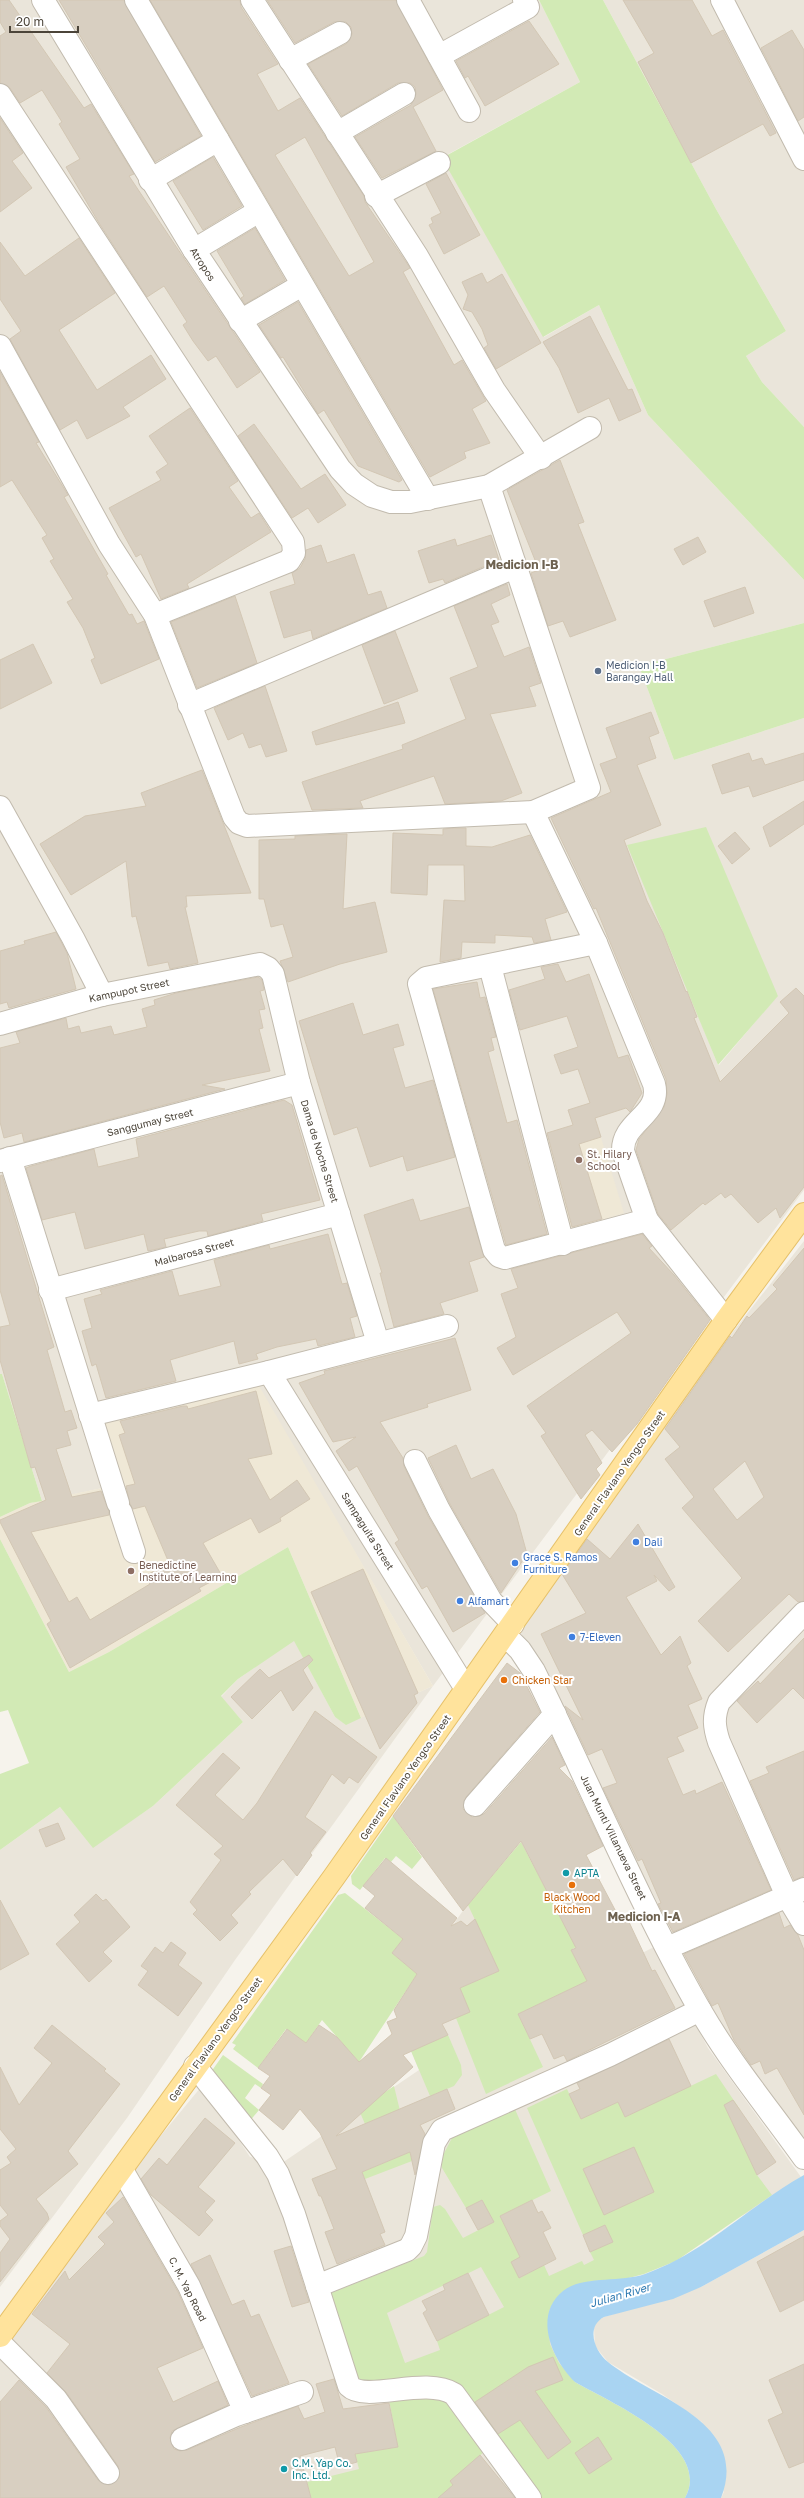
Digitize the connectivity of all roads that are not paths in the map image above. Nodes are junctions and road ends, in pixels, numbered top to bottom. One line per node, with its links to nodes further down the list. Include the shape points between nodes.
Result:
1 (43, 0): 17 (street, Atropos)
2 (136, 0): 14 (street)
3 (252, 0): 9 (street)
4 (408, 0): 8 (street)
5 (524, 0): 8 (street, via 528,7)
6 (722, 0): 15 (street)
7 (340, 33): 9 (street)
8 (438, 56): 12 (street)
9 (290, 60): 13 (street)
10 (404, 94): 13 (street)
11 (0, 95): 29 (street, via 293,542 294,553 289,561)
12 (469, 111)
13 (337, 133): 18 (street)
14 (218, 140): 17 (street); 19 (street)
15 (804, 159)
16 (439, 163): 18 (street)
17 (150, 180): 20 (street, Atropos)
18 (376, 196): 25 (street, via 417,256 494,390)
19 (259, 210): 20 (street); 21 (street)
20 (194, 250): 22 (street, Atropos)
21 (302, 285): 22 (street); 27 (street)
22 (240, 321): 27 (street, Atropos, via 340,469 354,484 372,496 391,502)
23 (0, 346): 29 (street, via 109,544)
24 (590, 428): 25 (street, Atropos)
25 (541, 458): 26 (street, Atropos)
26 (489, 486): 27 (street, Atropos); 28 (street)
27 (428, 499)
28 (515, 567): 30 (street); 32 (street, via 589,788)
29 (155, 615): 30 (street)
30 (189, 705): 32 (street, via 234,817 239,823 247,826)
31 (0, 808): 36 (street)
32 (533, 812): 33 (street)
33 (596, 943): 35 (street); 42 (street, via 657,1094 654,1103 626,1135 623,1142 623,1151)
34 (260, 964): 36 (street, Kampupot Street); 38 (street, Dama de Noche Street, via 273,974)
35 (490, 966): 43 (street); 43 (street, via 426,978 420,984 494,1250 498,1256 505,1258)
36 (102, 995): 37 (street, Kampupot Street)
37 (0, 1024)
38 (299, 1083): 39 (street, Sanggumay Street); 40 (street, Dama de Noche Street)
39 (5, 1159): 44 (street)
40 (339, 1214): 44 (street, Malbarosa Street); 47 (street, Dama de Noche Street)
41 (804, 1214): 45 (main road, General Flaviano Yengco Street)
42 (647, 1220): 43 (street); 45 (street)
43 (563, 1244)
44 (50, 1290): 49 (street)
45 (726, 1320): 53 (main road, General Flaviano Yengco Street)
46 (447, 1326): 47 (street)
47 (378, 1343): 48 (street)
48 (269, 1372): 49 (street); 54 (street, Sampaguita Street)
49 (90, 1416): 51 (street)
50 (415, 1461): 53 (street, Juan Munti Villanueva Street, via 439,1510)
51 (134, 1552)
52 (804, 1613): 57 (street, via 719,1702 714,1714 714,1728 719,1742)
53 (509, 1629): 54 (main road, General Flaviano Yengco Street); 55 (street, Juan Munti Villanueva Street)
54 (466, 1689): 61 (main road, General Flaviano Yengco Street, via 334,1877)
55 (555, 1714): 56 (street); 59 (street, Juan Munti Villanueva Street)
56 (475, 1805)
57 (796, 1893): 58 (street); 59 (street)
58 (804, 1924)
59 (667, 1948): 60 (street, Juan Munti Villanueva Street)
60 (700, 2010): 62 (street, Juan Munti Villanueva Street); 64 (street, via 610,2056 442,2130 434,2143 412,2246)
61 (195, 2066): 63 (main road, General Flaviano Yengco Street); 64 (street, via 267,2156 278,2174)
62 (804, 2158)
63 (122, 2170): 65 (main road, General Flaviano Yengco Street); 68 (street, C. M. Yap Road, via 191,2291)
64 (317, 2286): 71 (street, via 347,2382 353,2389 363,2392 437,2386 454,2394)
65 (0, 2336)
66 (0, 2342): 70 (street, via 68,2413)
67 (302, 2392): 68 (street)
68 (245, 2412): 69 (street)
69 (182, 2439)
70 (108, 2473)
71 (530, 2498)

